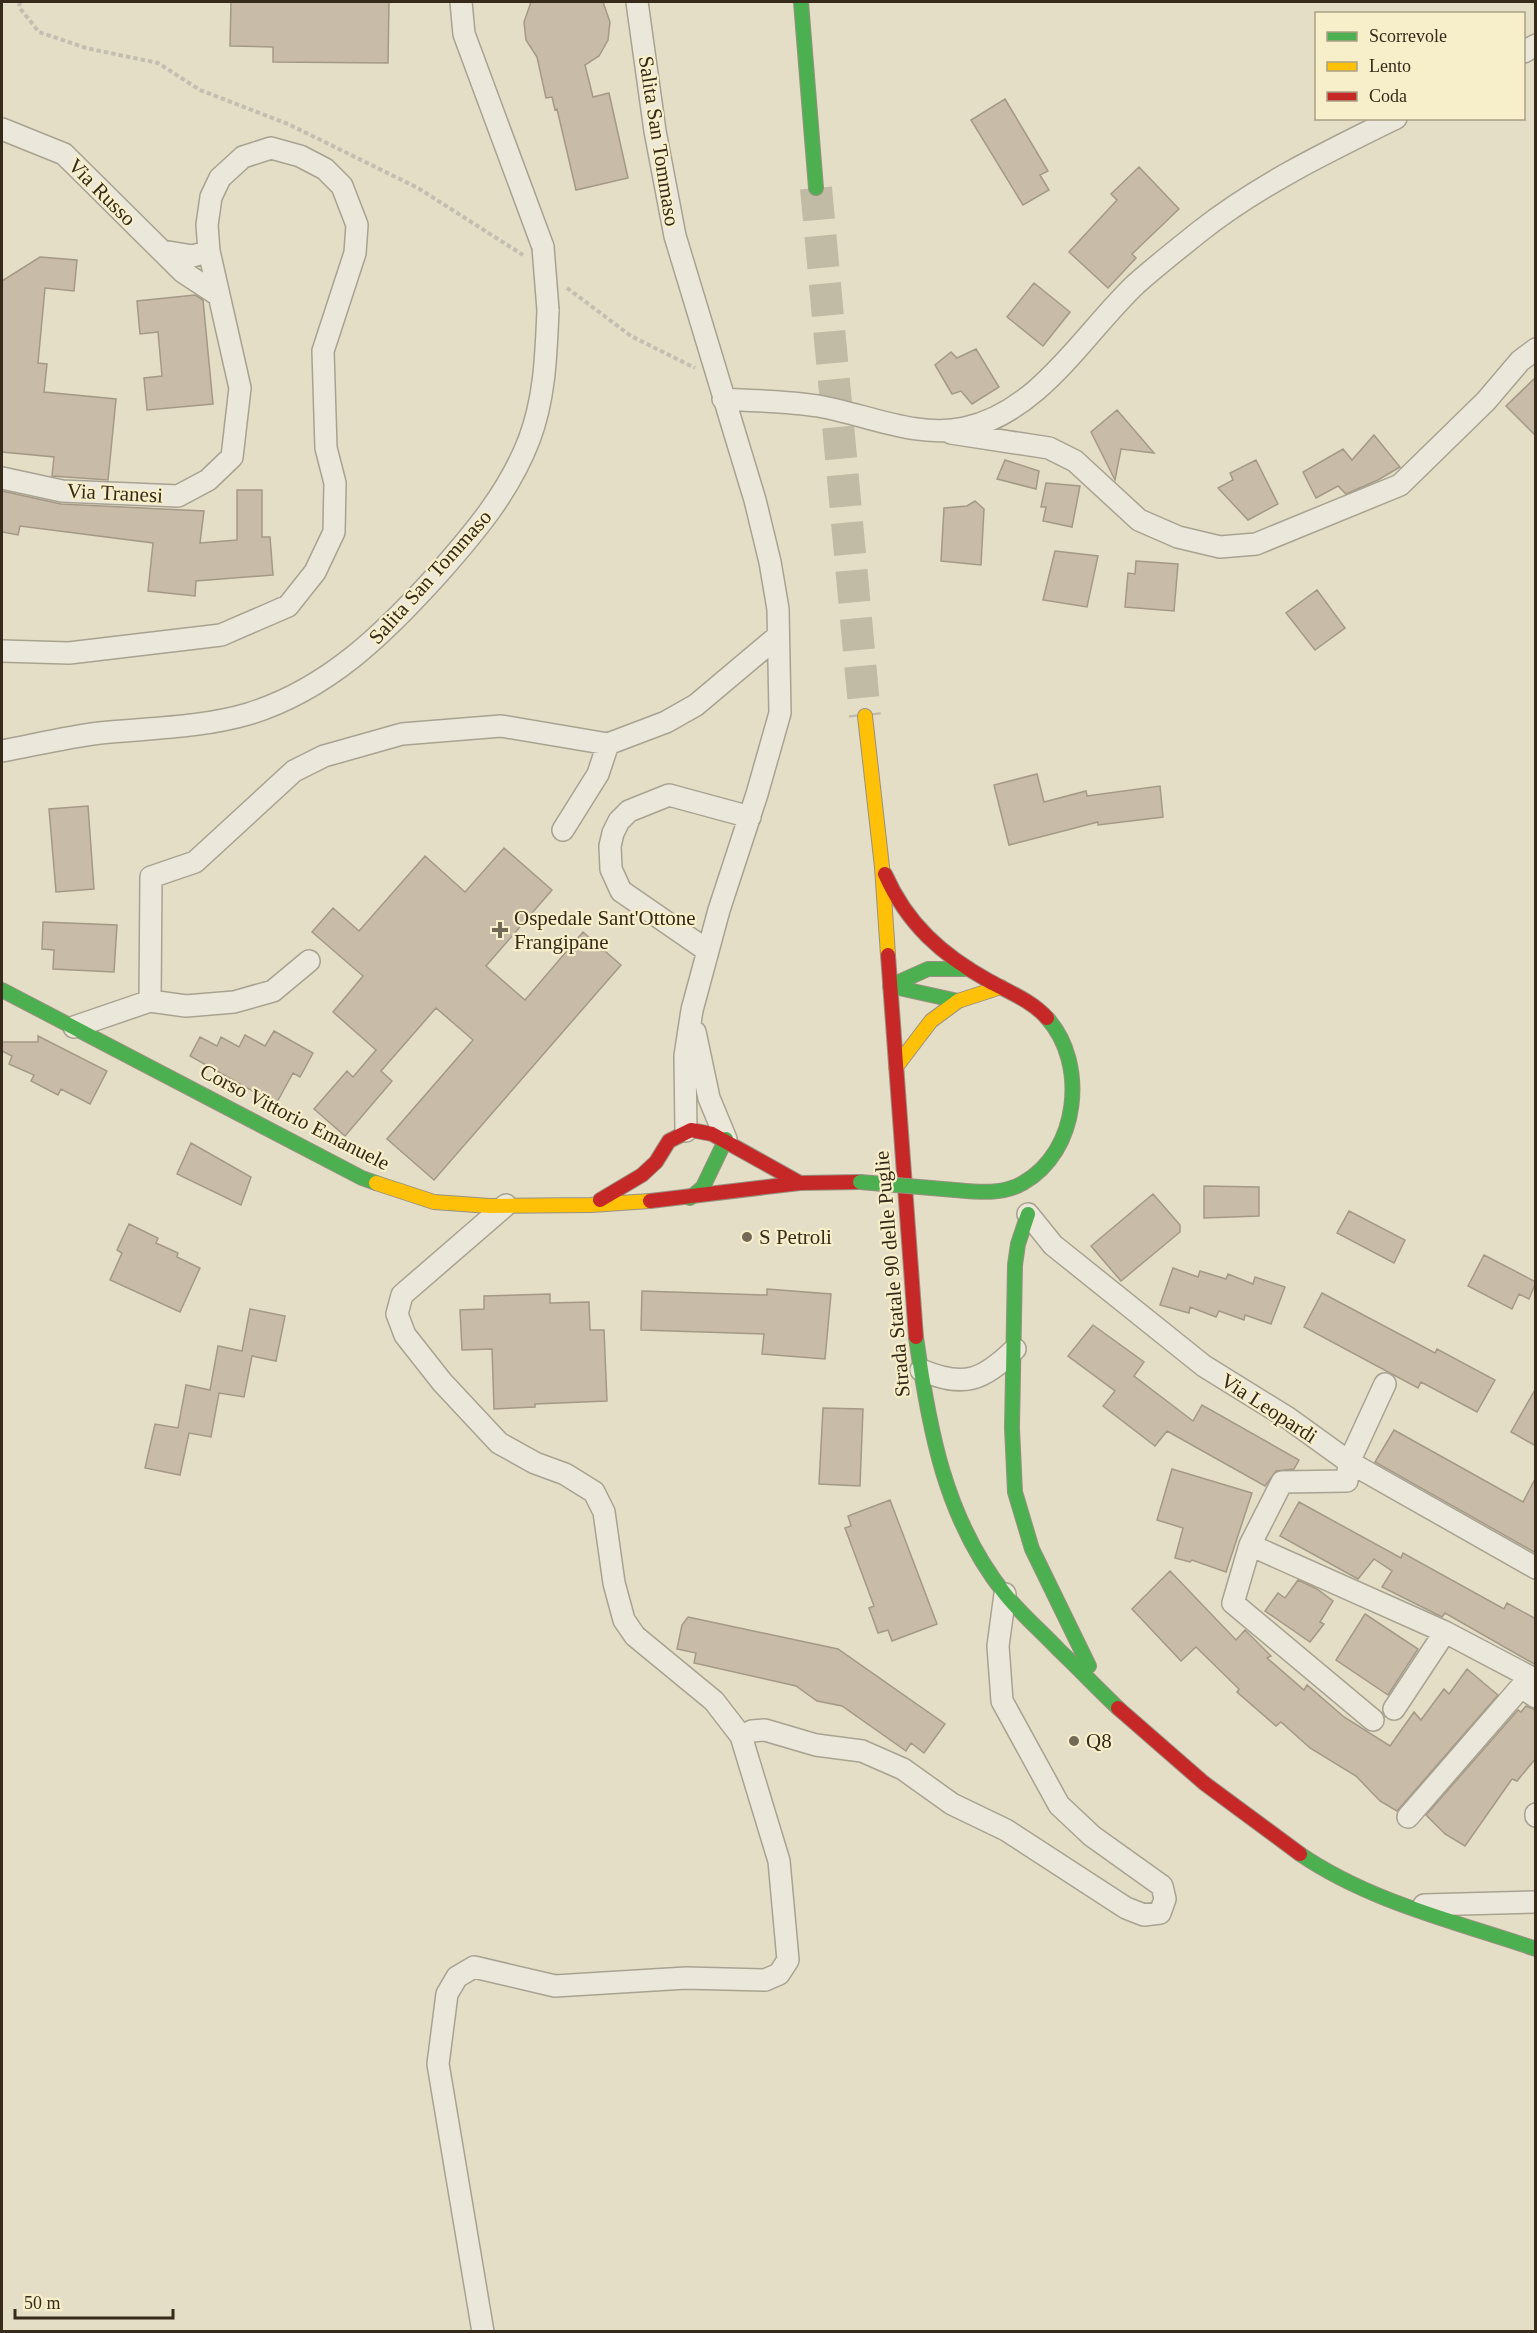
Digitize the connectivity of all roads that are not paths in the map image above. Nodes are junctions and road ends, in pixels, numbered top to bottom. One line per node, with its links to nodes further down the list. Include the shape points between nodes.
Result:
1 (461, 2): 18 (street, Salita San Tommaso, bridge, via 464,34 534,252 548,310 540,406 529,440 506,487 484,522 402,614 366,649 300,694 247,714 187,726 98,733)
2 (637, 2): 11 (street, Salita San Tommaso, via 675,236)
3 (801, 2): 6 (main road)
4 (1392, 120): 12 (street, via 1275,180 1202,230 1136,285 1066,363 1003,416)
5 (2, 129): 7 (street, Via Russo, via 64,154)
6 (816, 188)
7 (162, 251): 8 (street, via 193,256); 9 (street, Via Russo, via 183,272)
8 (209, 251): 9 (street, Via Tranesi); 15 (street, Via Tranesi, via 211,197 220,178 243,157 271,148 300,156 325,169 342,186 357,225 355,253 323,351 326,448 335,483 334,532 315,572 288,606 221,635 69,653)
9 (218, 295): 13 (street, Via Tranesi, via 240,388 232,457 208,480 178,496 62,491)
10 (1536, 349): 12 (street, via 1400,485 1256,544 1220,547 1178,537 1139,520 1075,461 1049,448)
11 (720, 389): 12 (street); 14 (street, Salita San Tommaso, via 770,562)
12 (942, 431)
13 (2, 478)
14 (778, 636): 17 (street, via 696,705 666,722); 19 (street, Salita San Tommaso, via 780,713)
15 (2, 651)
16 (865, 716): 21 (main road, Strada Statale 90 delle Puglie)
17 (608, 744): 20 (street, via 598,774); 28 (street, via 490,726 402,734 324,756 294,771 195,862 152,877)
18 (2, 751)
19 (750, 817): 22 (street, Salita San Tommaso); 22 (street, via 669,795 629,812 614,832 610,846 612,869 621,891)
20 (563, 830)
21 (882, 867): 24 (main road, via 897,904 923,935); 25 (main road, Strada Statale 90 delle Puglie)
22 (708, 951): 30 (street, Salita San Tommaso)
23 (309, 961): 28 (street, via 273,992 234,1002 186,1006)
24 (969, 969): 25 (main road, via 920,969); 26 (main road)
25 (890, 986): 29 (main road); 32 (main road, Strada Statale 90 delle Puglie)
26 (1001, 987): 29 (main road); 37 (main road, via 1041,1011 1058,1031 1075,1072 1073,1109 1064,1134 1044,1167)
27 (2, 990): 31 (main road, Corso Vittorio Emanuele)
28 (150, 1001): 31 (street)
29 (958, 1001): 32 (main road, via 932,1021)
30 (692, 1010): 33 (street, Salita San Tommaso, via 685,1056); 34 (street, Salita San Tommaso, via 709,1098)
31 (74, 1027): 39 (main road, Corso Vittorio Emanuele, via 362,1178 434,1202)
32 (896, 1067): 43 (main road, Strada Statale 90 delle Puglie)
33 (686, 1131): 34 (main road, Corso Vittorio Emanuele, via 705,1131); 35 (main road, Corso Vittorio Emanuele, via 667,1142)
34 (726, 1139): 36 (main road, Corso Vittorio Emanuele, via 750,1157); 38 (main road, via 703,1186)
35 (660, 1173): 38 (main road); 40 (main road, Corso Vittorio Emanuele)
36 (800, 1183): 37 (main road, Corso Vittorio Emanuele, bridge, via 860,1182 992,1192); 38 (main road, Corso Vittorio Emanuele)
37 (1022, 1186): 41 (main road)
38 (690, 1198): 40 (main road, Corso Vittorio Emanuele)
39 (506, 1205): 40 (main road, Corso Vittorio Emanuele); 55 (street, via 402,1295 397,1314 405,1335 499,1443 535,1463 566,1474 594,1492 604,1512 614,1583 624,1620 635,1636 714,1701)
40 (591, 1205)
41 (1028, 1214): 42 (main road, via 1015,1265); 45 (street, Via Leopardi, via 1053,1245 1204,1366 1288,1418)
42 (1015, 1349): 43 (street, via 993,1371 978,1378 942,1379); 51 (main road, via 1015,1492 1032,1550)
43 (921, 1370): 48 (main road, Strada Statale 90 delle Puglie, via 933,1437 954,1507)
44 (1385, 1384): 45 (street)
45 (1349, 1462): 46 (street, via 1347,1481 1282,1482); 47 (street, Via Leopardi)
46 (1250, 1545): 49 (street); 54 (street, via 1233,1603)
47 (1536, 1568)
48 (1005, 1594): 51 (main road, Strada Statale 90 delle Puglie); 55 (street, via 998,1646 1002,1701 1059,1805 1092,1836 1162,1886 1165,1899 1160,1913 1144,1915 1126,1908 1006,1830 952,1804 903,1769 862,1751 816,1745 765,1730)
49 (1445, 1632): 50 (street); 53 (street)
50 (1536, 1680)
51 (1102, 1694): 58 (main road, Strada Statale 90 delle Puglie, via 1193,1776 1287,1845 1336,1876)
52 (1536, 1696): 56 (street, via 1521,1687)
53 (1394, 1709)
54 (1373, 1720)
55 (741, 1736): 60 (street, via 779,1861 788,1960 779,1974 765,1980 686,1978 555,1986 474,1967 457,1977 447,1994 438,2064)
56 (1408, 1817)
57 (1536, 1902): 58 (street)
58 (1408, 1906): 59 (main road, Strada Statale 90 delle Puglie)
59 (1536, 1948)
60 (483, 2331)

